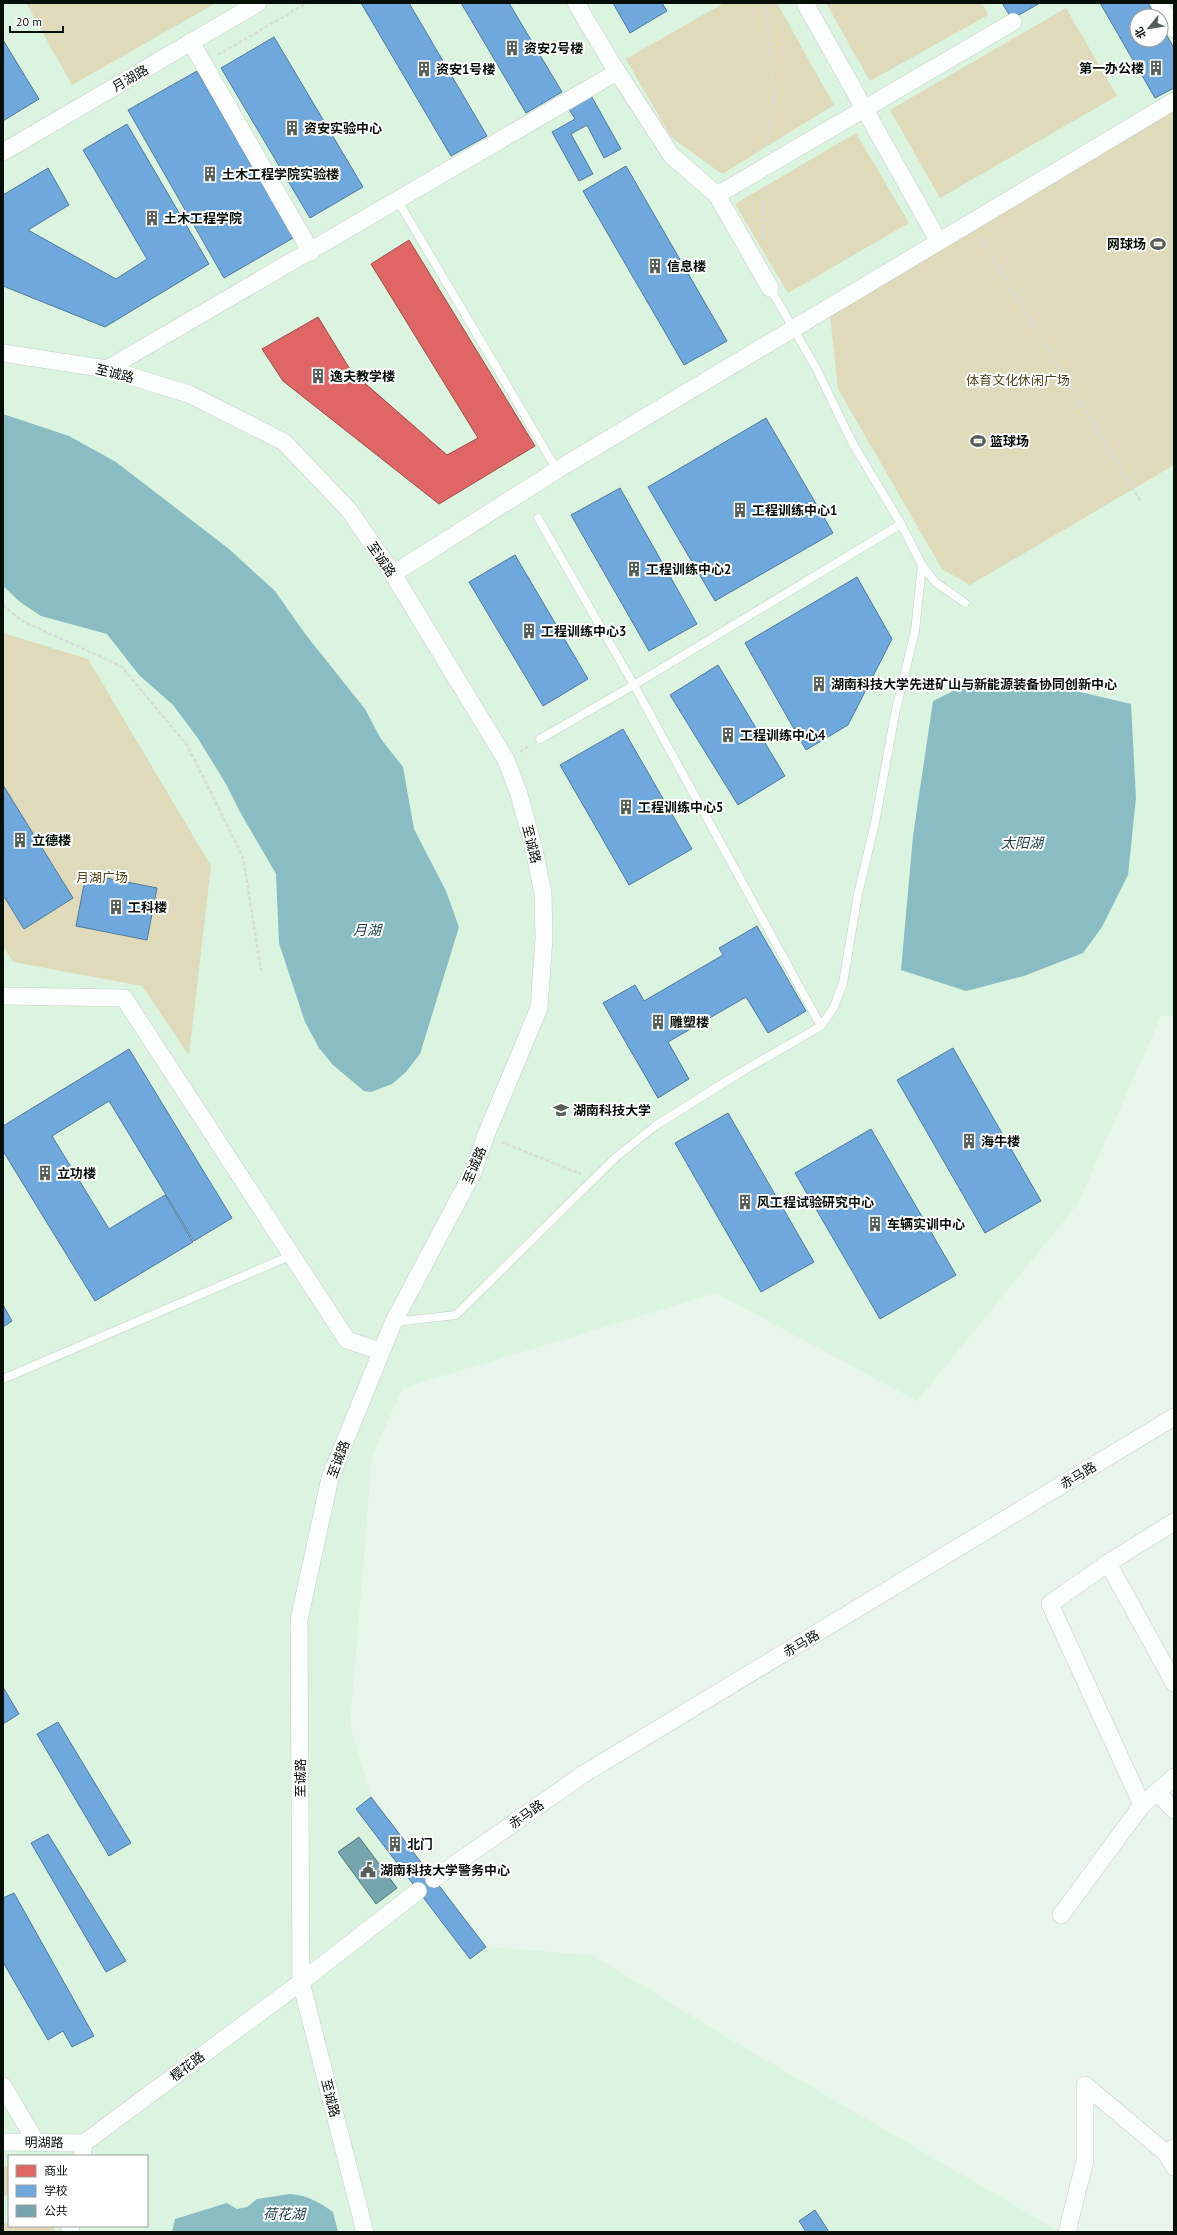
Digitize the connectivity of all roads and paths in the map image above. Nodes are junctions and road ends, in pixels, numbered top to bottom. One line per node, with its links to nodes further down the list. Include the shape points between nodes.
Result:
1 (258, 3): 9 (street, 月湖路)
2 (307, 3): 10 (path)
3 (576, 3): 11 (street)
4 (766, 3): 15 (path, via 774,97)
5 (805, 3): 13 (street)
6 (1159, 3): 8 (street)
7 (1013, 22): 13 (street)
8 (1174, 29)
9 (191, 42): 10 (street); 14 (street, 月湖路)
10 (203, 64): 21 (street)
11 (617, 72): 16 (street, via 671,155); 17 (street)
12 (1174, 101): 18 (street)
13 (865, 109): 15 (street); 19 (street)
14 (3, 152)
15 (762, 169): 16 (street); 20 (path)
16 (717, 195): 22 (street)
17 (398, 201): 21 (street); 26 (lane)
18 (970, 222): 19 (street); 27 (path)
19 (938, 240): 23 (street)
20 (763, 242)
21 (310, 252): 25 (street)
22 (770, 288): 23 (lane)
23 (792, 328): 26 (street); 29 (lane, via 816,368 853,444)
24 (3, 353): 25 (street, 至诚路)
25 (107, 369): 31 (street, 至诚路, via 189,394 284,442 348,509)
26 (557, 470): 31 (street)
27 (1141, 502)
28 (538, 518): 34 (lane)
29 (901, 524): 30 (lane); 34 (lane)
30 (922, 564): 32 (lane, via 935,582); 39 (lane, via 915,631 895,714 876,823 858,894 843,984 834,1007)
31 (393, 574): 36 (street, 至诚路)
32 (965, 603)
33 (3, 605): 37 (path, via 22,621 121,666 187,745 243,857)
34 (634, 685): 35 (lane); 39 (lane)
35 (540, 739): 36 (path)
36 (506, 760): 40 (street, 至诚路, via 519,794 534,849 543,894 544,938 539,1008)
37 (261, 971)
38 (3, 996): 42 (street, via 124,998)
39 (821, 1026): 41 (lane, via 655,1126)
40 (486, 1135): 41 (path, via 555,1165 569,1168); 43 (street, 至诚路, via 473,1172)
41 (592, 1180): 43 (lane, via 456,1316)
42 (290, 1256): 44 (street, via 347,1340); 45 (lane)
43 (393, 1322): 44 (street, 至诚路)
44 (380, 1351): 57 (street, 至诚路, via 330,1478 299,1620)
45 (3, 1379)
46 (1174, 1417): 54 (street, 赤马路, via 582,1775)
47 (1174, 1522): 48 (street)
48 (1108, 1563): 49 (street); 52 (street, via 1050,1604)
49 (1174, 1683)
50 (1174, 1777): 51 (street)
51 (1156, 1792): 52 (street); 53 (street)
52 (1142, 1805): 56 (street)
53 (1174, 1810)
54 (434, 1879)
55 (418, 1891): 57 (street, 樱花路)
56 (1061, 1915)
57 (301, 1982): 61 (street, 樱花路); 63 (street, 至诚路)
58 (3, 2086): 60 (street)
59 (3, 2142): 60 (street, 明湖路)
60 (36, 2142): 61 (street, 明湖路)
61 (83, 2149)
62 (1171, 2156): 64 (street, via 1085,2085 1085,2161)
63 (365, 2232)
64 (1067, 2232)

